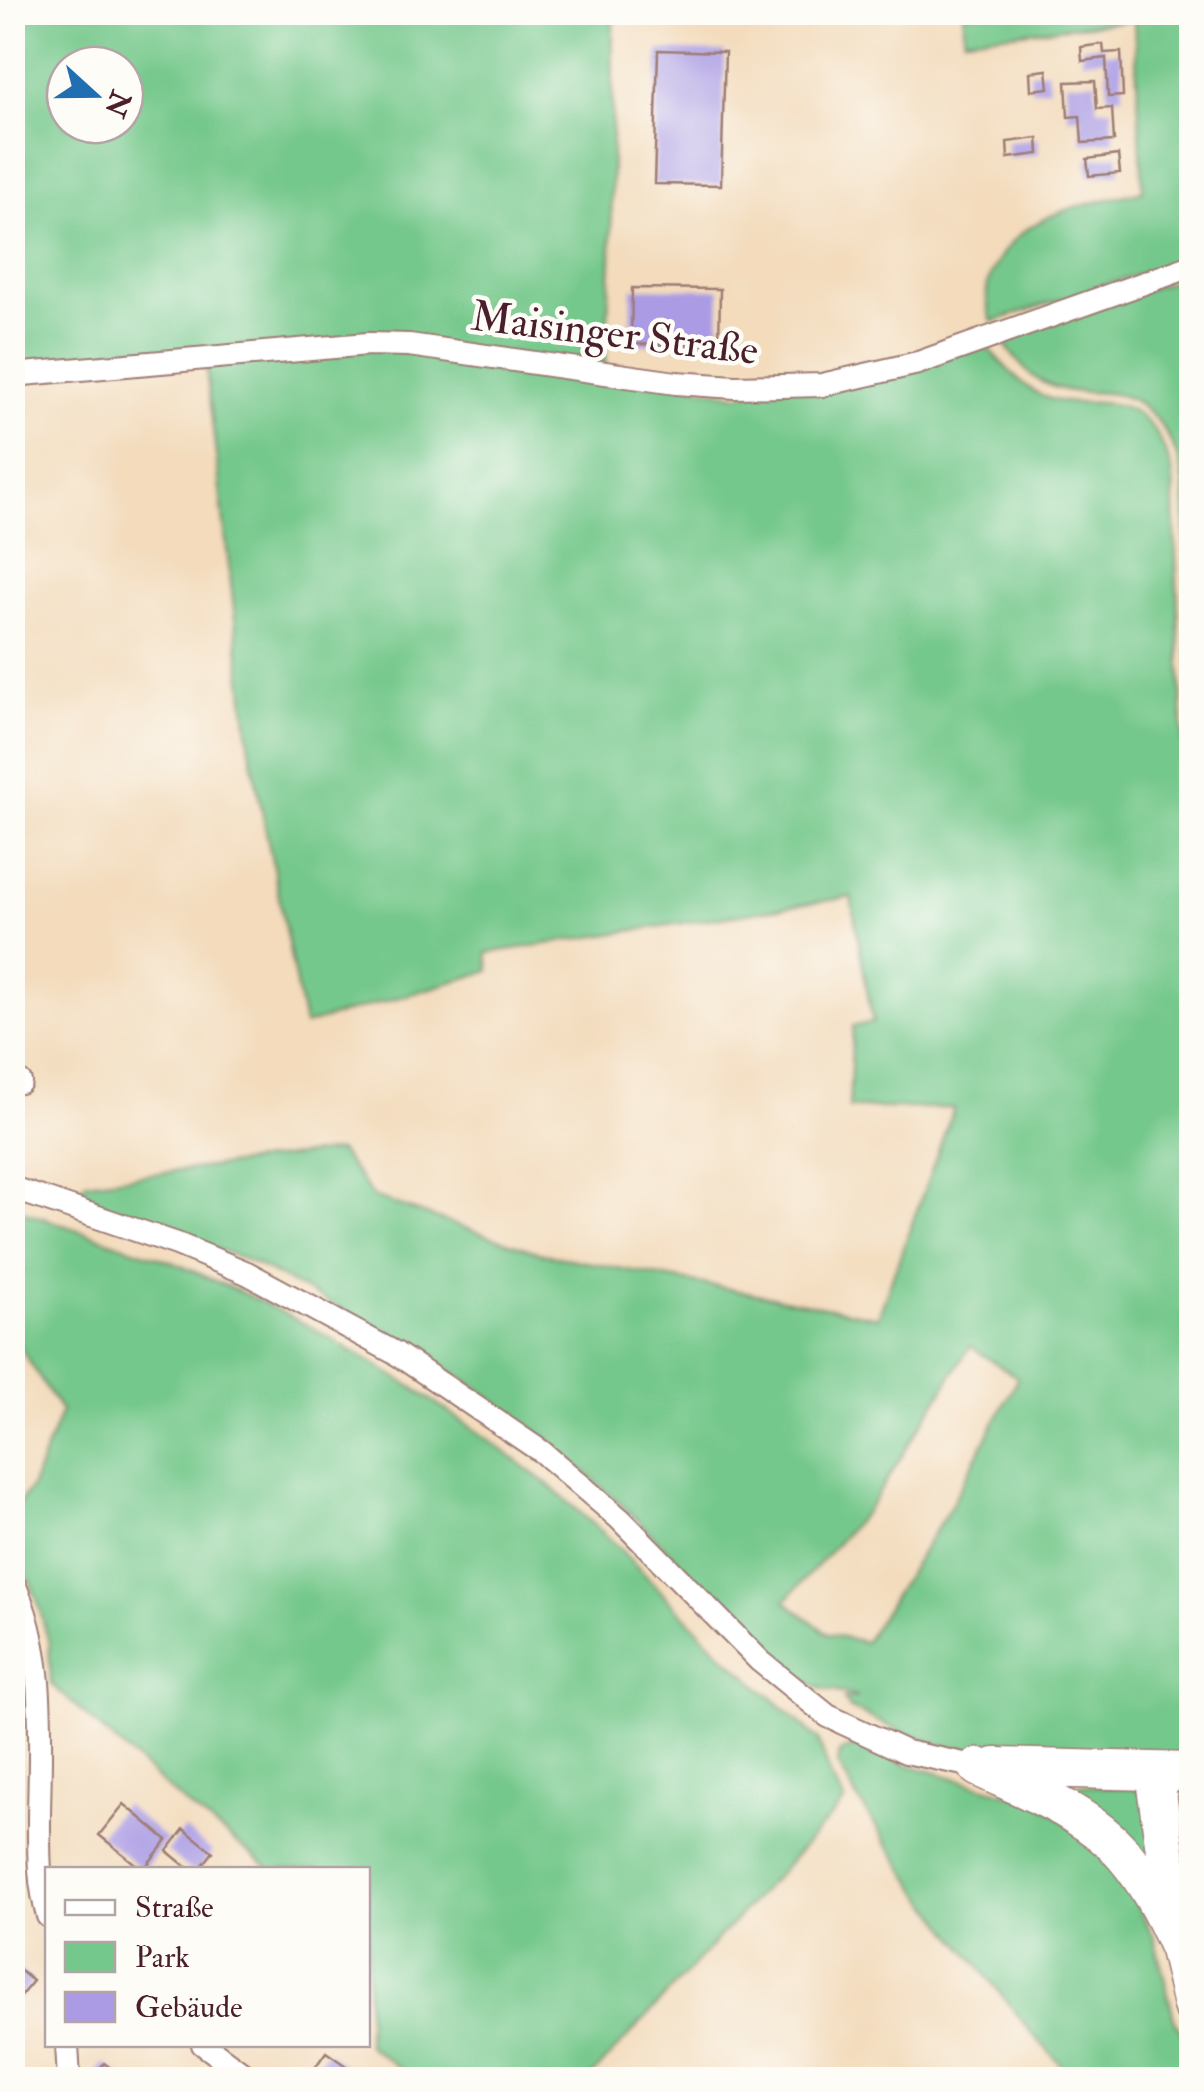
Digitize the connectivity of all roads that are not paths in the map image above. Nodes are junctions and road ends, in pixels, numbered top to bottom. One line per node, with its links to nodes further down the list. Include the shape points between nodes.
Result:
1 (1192, 266): 2 (street, Maisinger Straße, via 918,363 822,385 676,383 409,344)
2 (12, 375)
3 (12, 1188): 5 (street, via 246,1273 397,1354 568,1474 760,1661 828,1716 906,1752)
4 (12, 1580): 7 (street, via 35,1648 39,1886)
5 (978, 1767): 6 (main road); 8 (main road, via 1066,1808 1122,1852 1161,1908)
6 (1173, 1772): 8 (main road)
7 (45, 1906)
8 (1179, 1949): 9 (main road)
9 (1192, 2005)
10 (67, 2047): 12 (street)
11 (207, 2047): 13 (street)
12 (70, 2080)
13 (252, 2080)

